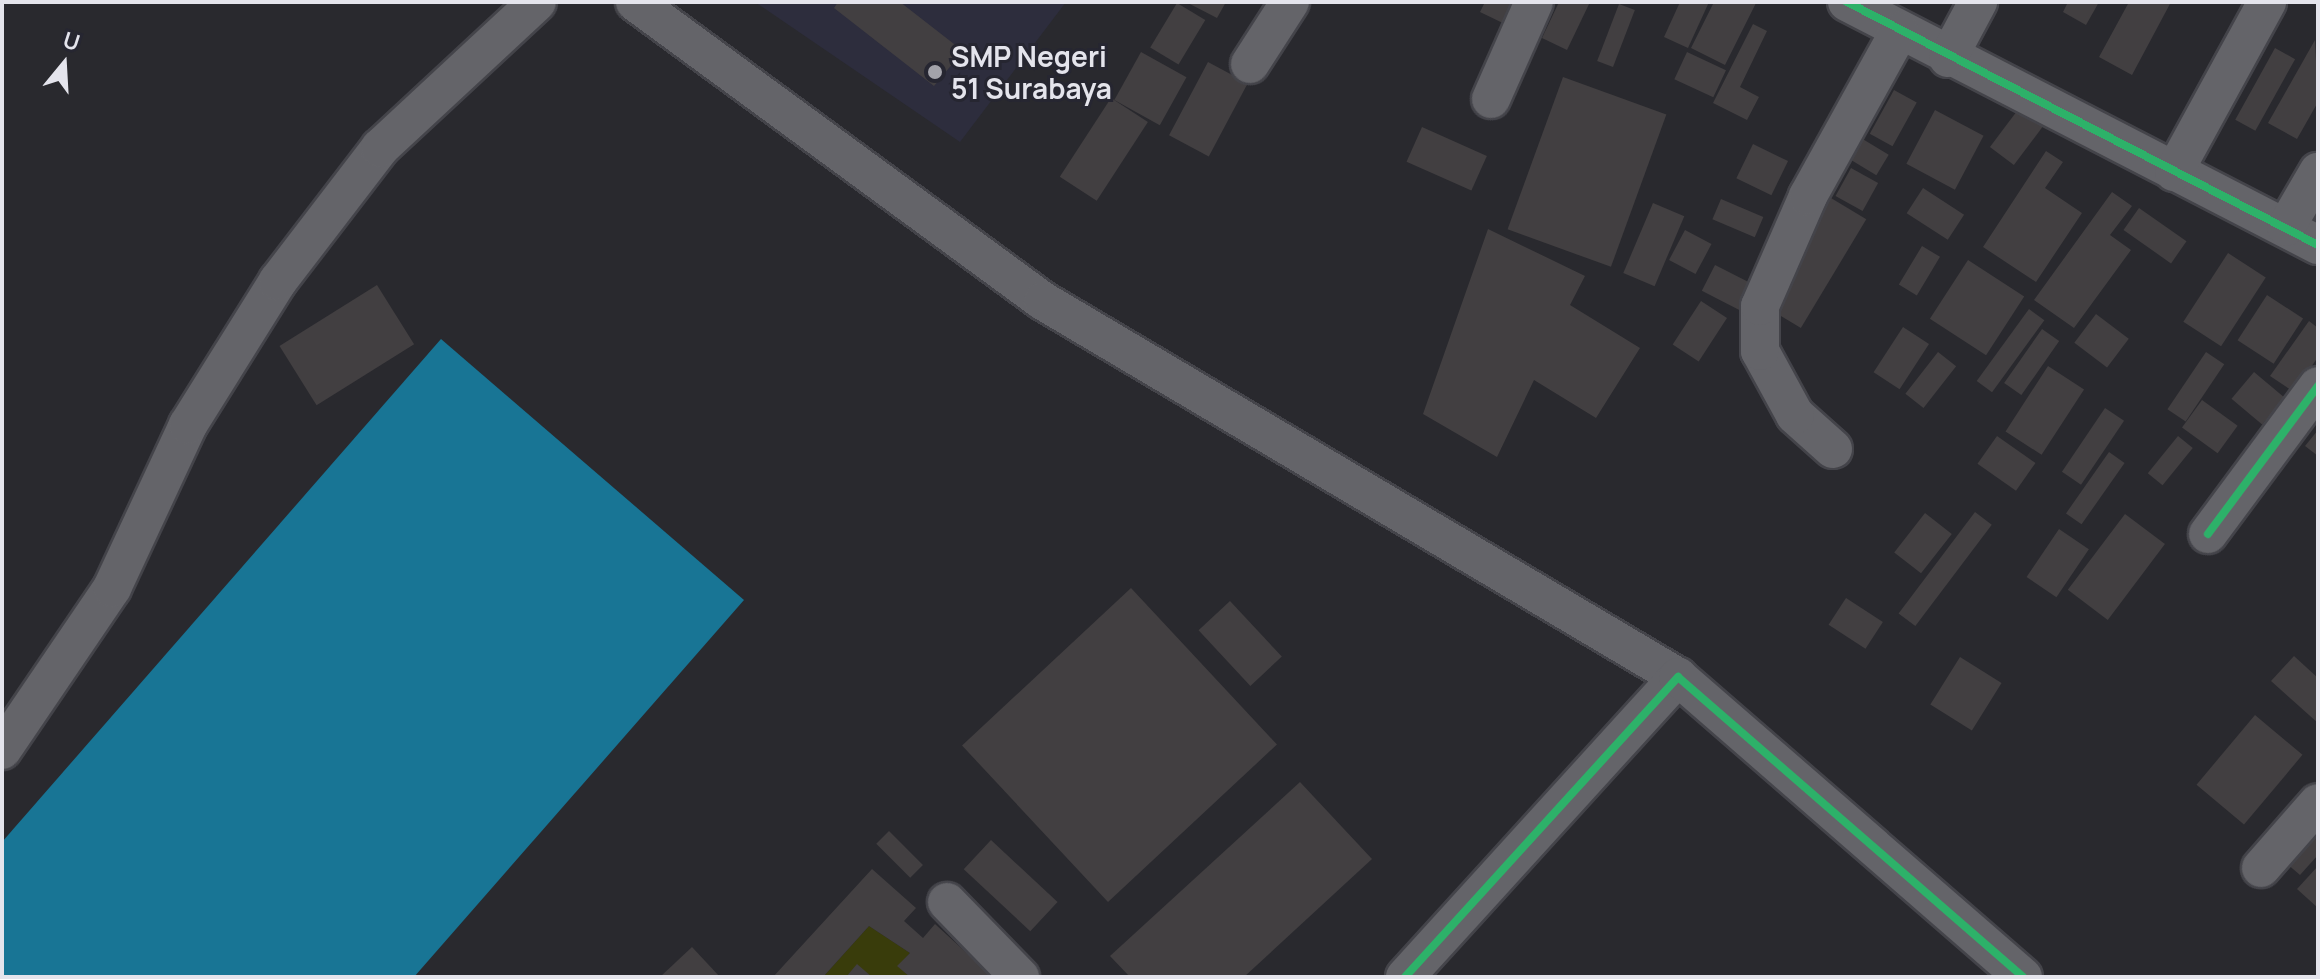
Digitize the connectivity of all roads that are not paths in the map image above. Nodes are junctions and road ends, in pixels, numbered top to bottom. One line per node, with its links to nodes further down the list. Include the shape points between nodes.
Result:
1 (537, 2): 19 (street, via 380,148 278,281 188,425 112,588)
2 (635, 2): 18 (street, via 1031,292)
3 (1290, 2): 10 (street)
4 (1534, 2): 11 (street)
5 (1847, 2): 8 (street)
6 (1978, 2): 9 (street)
7 (2267, 2): 12 (street)
8 (1899, 32): 9 (street); 16 (street, via 1808,196 1760,306 1757,328 1765,362 1795,415)
9 (1948, 58): 12 (street)
10 (1250, 64)
11 (1491, 99)
12 (2174, 172): 14 (street)
13 (2318, 172): 14 (street)
14 (2302, 236)
15 (2318, 386): 17 (street)
16 (1833, 449)
17 (2208, 534)
18 (1678, 677): 24 (street); 25 (street)
19 (2, 750)
20 (2318, 803): 21 (street)
21 (2261, 868)
22 (947, 902): 23 (street)
23 (1020, 977)
24 (1405, 977)
25 (2023, 977)

